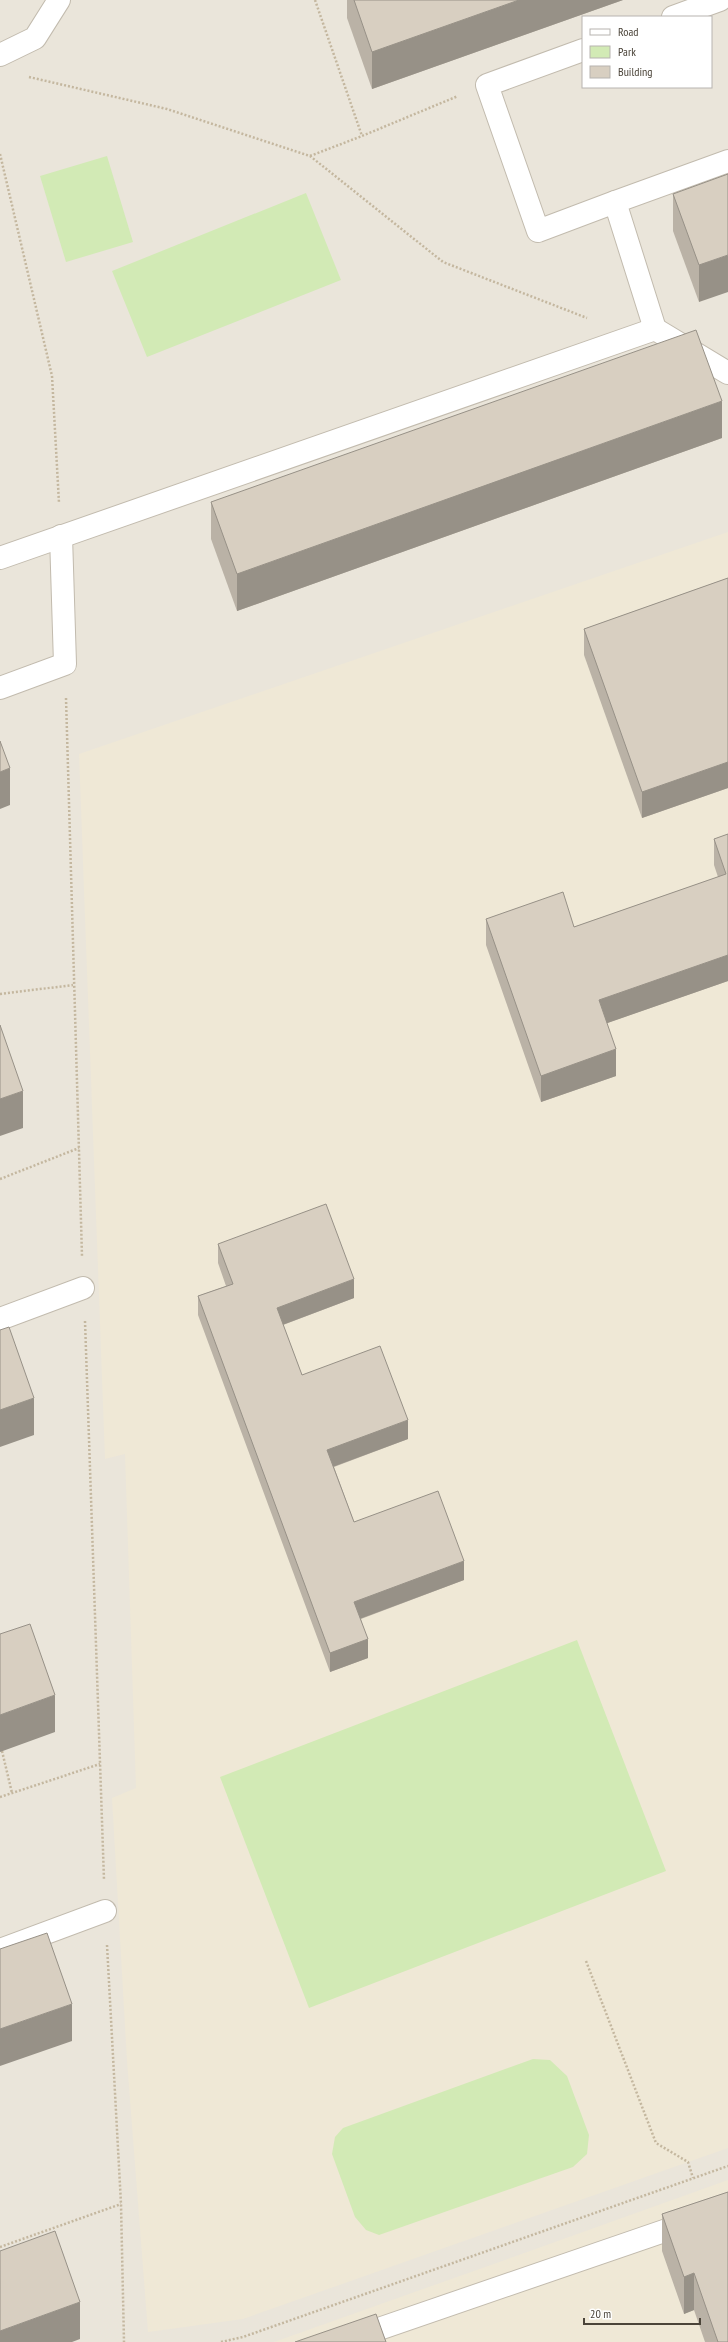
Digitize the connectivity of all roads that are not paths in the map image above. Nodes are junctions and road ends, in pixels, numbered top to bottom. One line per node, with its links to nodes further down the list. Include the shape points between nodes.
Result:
1 (59, 0): 5 (lane, via 35,38)
2 (720, 0): 3 (lane)
3 (676, 16)
4 (582, 50): 7 (lane, via 486,85 538,231)
5 (0, 55)
6 (728, 161): 7 (lane)
7 (615, 202): 8 (lane)
8 (655, 329): 9 (lane); 10 (lane)
9 (728, 374)
10 (61, 536): 11 (lane); 12 (lane, via 65,664)
11 (0, 558)
12 (0, 688)
13 (84, 1288): 14 (lane)
14 (0, 1319)
15 (105, 1911): 16 (lane)
16 (0, 1950)
17 (728, 2209): 18 (lane)
18 (341, 2342)

